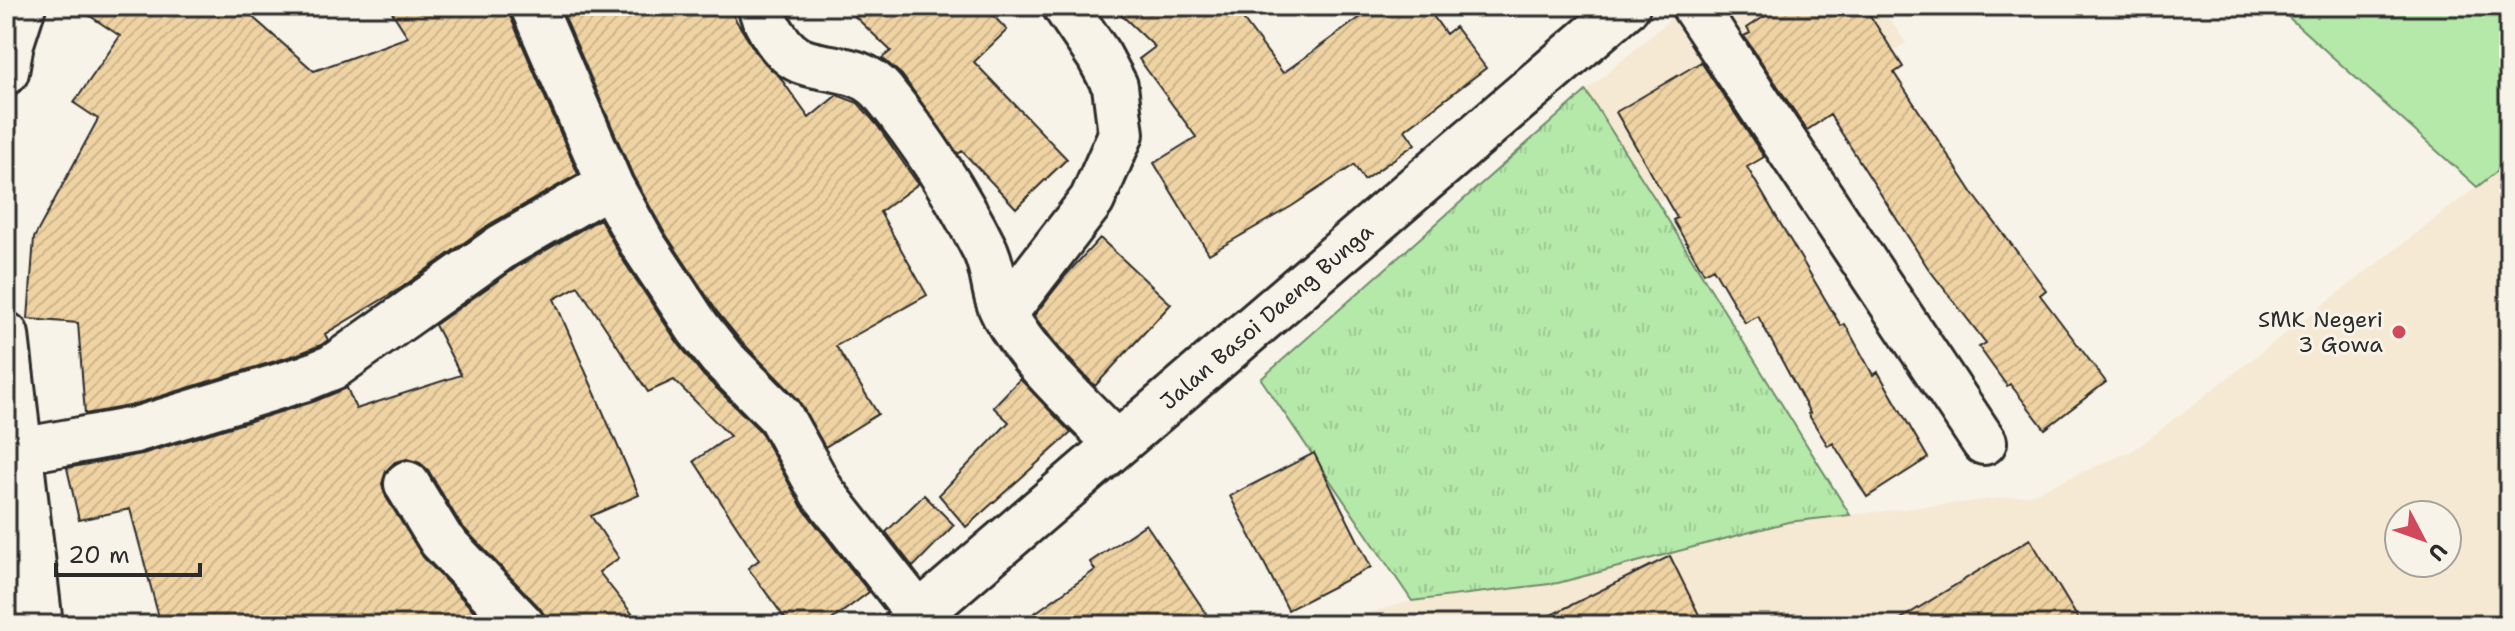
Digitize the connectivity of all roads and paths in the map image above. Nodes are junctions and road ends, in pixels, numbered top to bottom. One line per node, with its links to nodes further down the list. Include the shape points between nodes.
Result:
1 (533, 6): 6 (street)
2 (760, 6): 7 (street, via 773,33 801,61 867,77 880,89 941,172 985,251)
3 (1065, 6): 7 (street, via 1115,86 1121,134 1092,200)
4 (1627, 6): 10 (street, Jalan Basoi Daeng Bunga)
5 (1694, 6): 9 (street)
6 (611, 187): 11 (street, via 503,246 333,367 135,430); 13 (street, via 698,328 780,416 822,492)
7 (1004, 314): 10 (street, via 1029,351)
8 (6, 335): 11 (street)
9 (1984, 442)
10 (1116, 443): 13 (street, Jalan Basoi Daeng Bunga)
11 (20, 451): 14 (street)
12 (407, 484): 15 (street, via 441,540)
13 (913, 620)
14 (40, 625)
15 (522, 625)

